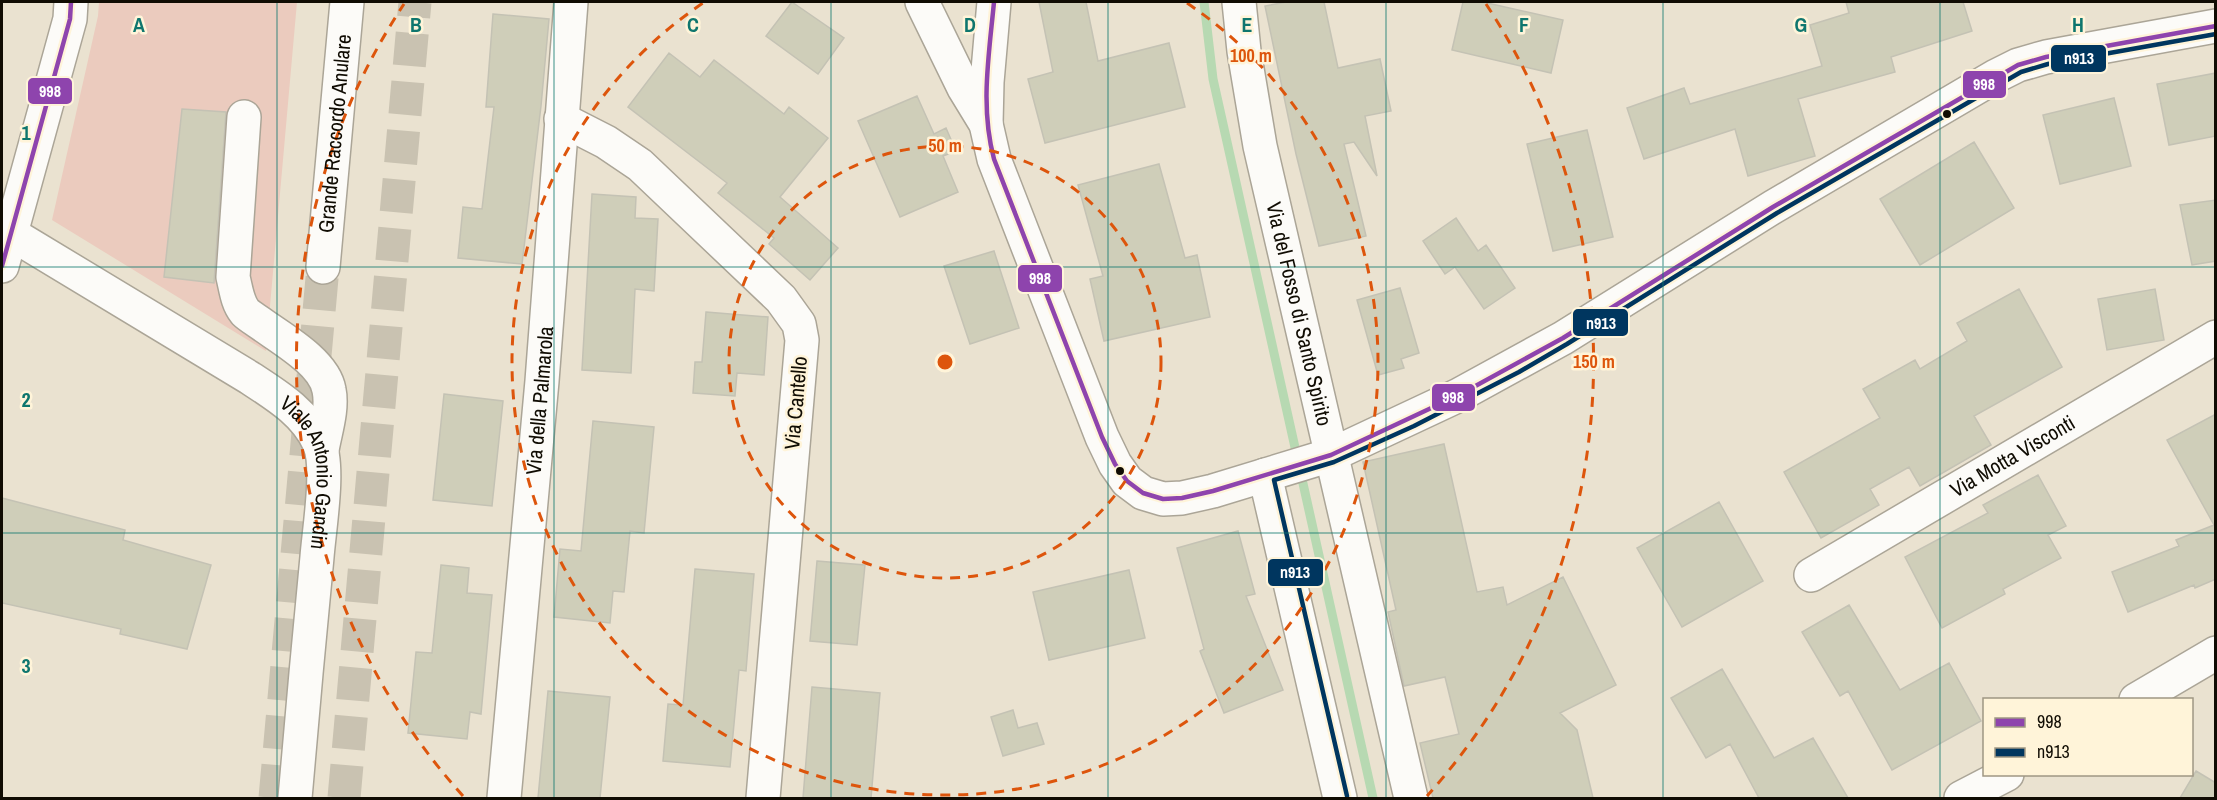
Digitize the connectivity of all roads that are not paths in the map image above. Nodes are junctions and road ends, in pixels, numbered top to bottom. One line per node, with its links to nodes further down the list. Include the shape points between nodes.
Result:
1 (71, 2): 11 (main road, via 70,19)
2 (347, 2): 13 (main road, Grande Raccordo Anulare)
3 (571, 2): 9 (main road, Via della Palmarola)
4 (922, 2): 10 (main road)
5 (994, 2): 10 (main road)
6 (1239, 2): 16 (main road, Via del Fosso di Santo Spirito, via 1260,146)
7 (2216, 27): 16 (main road, via 2018,65 1773,207 1553,343 1459,395)
8 (244, 117): 15 (main road, via 233,277 237,297 245,312 316,366 327,383 330,405)
9 (561, 119): 23 (main road, Via della Palmarola); 24 (main road, Via Cantello, via 640,165 770,288 799,324 802,340)
10 (986, 124): 17 (main road, via 994,159 1102,437 1127,481 1143,493 1170,499)
11 (10, 233): 12 (main road); 15 (main road, Viale Antonio Gandin, via 277,396 304,420)
12 (2, 266)
13 (323, 267)
14 (2216, 338): 18 (main road, Via Motta Visconti)
15 (322, 450): 22 (main road, Viale Antonio Gandin, via 320,523)
16 (1331, 455): 17 (main road); 26 (main road, Via del Fosso di Santo Spirito)
17 (1265, 475): 25 (main road)
18 (1811, 575)
19 (2216, 653): 20 (main road)
20 (2138, 698)
21 (2002, 784): 27 (main road)
22 (295, 798)
23 (504, 798)
24 (764, 798)
25 (1340, 798)
26 (1411, 798)
27 (1961, 798)

